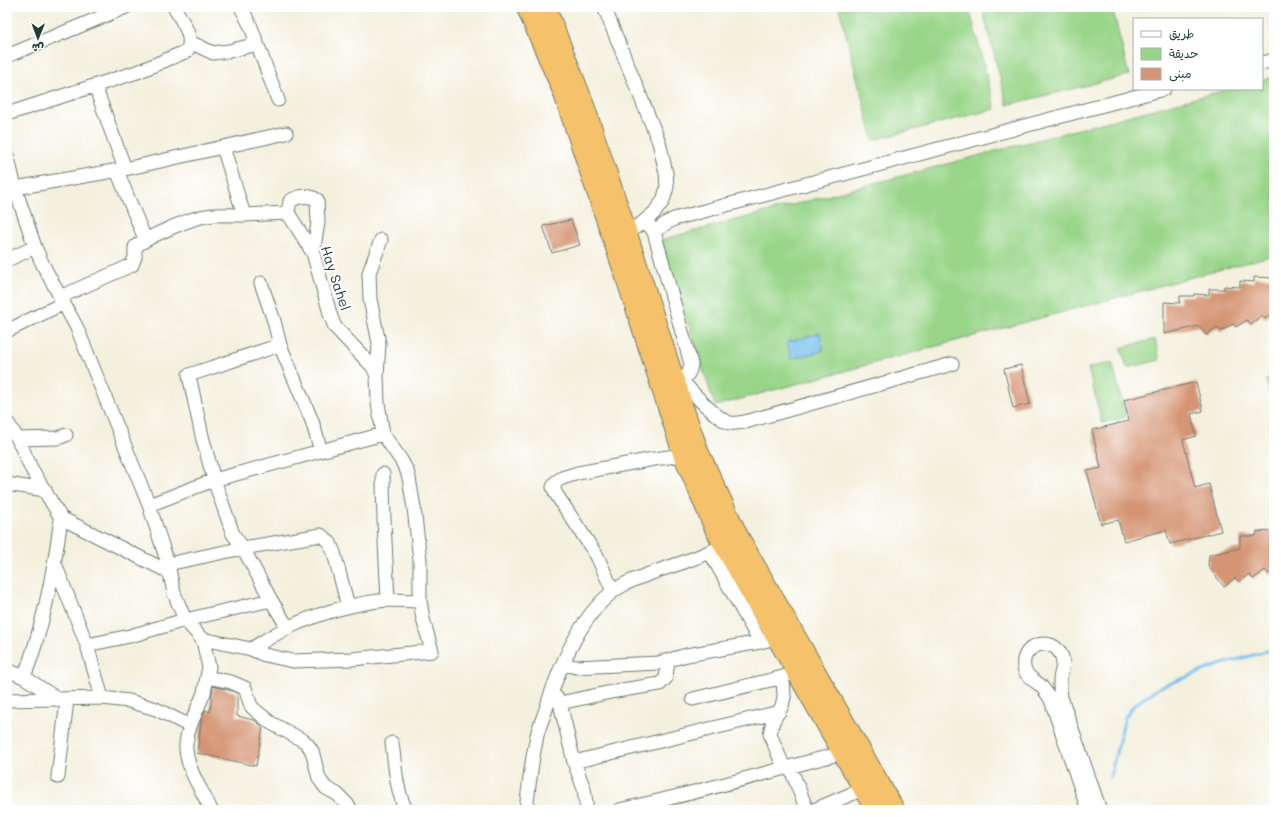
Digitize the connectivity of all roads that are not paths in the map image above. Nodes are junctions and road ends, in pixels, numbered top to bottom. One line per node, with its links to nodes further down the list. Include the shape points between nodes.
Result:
1 (126, 7): 9 (street)
2 (174, 7): 7 (street)
3 (240, 7): 8 (street)
4 (526, 7): 37 (highway, via 562,90 624,273)
5 (544, 7): 24 (highway, via 583,100)
6 (604, 7): 23 (street, via 659,142 666,173 667,187 663,201)
7 (190, 42): 8 (street, via 213,53); 12 (street, via 187,51 181,55)
8 (258, 44): 14 (street)
9 (7, 56)
10 (1274, 60): 11 (street)
11 (1263, 63)
12 (95, 86): 15 (street); 19 (street)
13 (1160, 90): 25 (street, via 674,219)
14 (278, 100)
15 (7, 114)
16 (286, 134): 17 (street)
17 (223, 147): 19 (street); 22 (street)
18 (7, 154): 20 (street)
19 (121, 170): 20 (street); 26 (street)
20 (15, 188): 28 (street)
21 (288, 212): 22 (street); 29 (street, Hay Sahel); 29 (street, via 290,201 296,198 307,195 317,200 318,223)
22 (244, 215): 26 (street, via 206,216)
23 (645, 221): 24 (street); 25 (street)
24 (627, 232): 37 (highway)
25 (654, 232): 37 (street, via 691,364 689,374)
26 (145, 239): 32 (street, via 135,247 132,265)
27 (381, 240): 36 (street, via 369,273 370,299 379,343)
28 (35, 248): 30 (street); 32 (street)
29 (312, 253): 36 (street, Hay Sahel, via 335,327 370,362)
30 (7, 260)
31 (260, 283): 34 (street)
32 (62, 300): 33 (street); 48 (street, via 77,328)
33 (7, 331)
34 (280, 345): 42 (street, via 312,421); 45 (street, via 189,376)
35 (952, 364): 37 (street, via 746,422 732,423 718,417 690,390)
36 (377, 376): 40 (street, Hay Sahel)
37 (672, 383): 43 (highway); 50 (highway, via 699,452)
38 (7, 422): 41 (street)
39 (66, 434): 41 (street, via 58,438)
40 (383, 434): 42 (street); 57 (street, via 401,460 409,478 420,560)
41 (18, 439): 47 (street, via 31,468)
42 (321, 451): 45 (street)
43 (683, 455): 50 (highway); 54 (street, via 578,473 562,478 553,487 598,556)
44 (383, 474): 56 (street)
45 (214, 480): 48 (street); 51 (street, via 233,534)
46 (7, 484): 47 (street)
47 (45, 490): 49 (street)
48 (149, 505): 53 (street)
49 (61, 518): 52 (street); 53 (street)
50 (724, 545): 54 (street, via 646,575); 62 (highway); 94 (highway)
51 (243, 548): 53 (street); 55 (street); 58 (street, via 322,535 334,552)
52 (55, 564): 63 (street); 69 (street, via 39,636)
53 (169, 568): 59 (street, via 174,594)
54 (613, 591): 66 (street, via 587,619)
55 (271, 600): 59 (street); 60 (street)
56 (388, 600): 57 (street); 58 (street)
57 (420, 601): 64 (street, via 432,652 300,662 265,655)
58 (348, 606): 60 (street)
59 (185, 620): 61 (street); 63 (street)
60 (288, 628): 64 (street)
61 (202, 639): 64 (street); 70 (street, via 208,656)
62 (768, 640): 65 (street); 68 (highway)
63 (88, 645): 72 (street)
64 (251, 649)
65 (668, 660): 66 (street, via 630,665 576,667); 76 (street, via 666,678 660,684)
66 (563, 664): 71 (street)
67 (7, 670): 69 (street)
68 (789, 675): 73 (street); 77 (street); 80 (highway)
69 (24, 677): 75 (street)
70 (208, 677): 78 (street); 86 (street, via 245,688 255,710 271,724 304,741 312,751 322,783 337,794)
71 (550, 692): 76 (street); 88 (street, via 536,739)
72 (102, 698): 75 (street); 78 (street, via 141,704)
73 (693, 699)
74 (7, 700): 75 (street)
75 (63, 700): 83 (street)
76 (560, 703): 81 (street)
77 (779, 712): 81 (street); 82 (street, via 771,726 770,734)
78 (190, 726): 85 (street, via 186,749 188,758)
79 (392, 743): 87 (street)
80 (842, 753): 82 (street); 84 (highway)
81 (574, 762): 89 (street, via 584,788)
82 (787, 767): 90 (street); 91 (street)
83 (58, 777)
84 (863, 789): 92 (street); 93 (highway)
85 (211, 810)
86 (351, 810)
87 (406, 810)
88 (526, 810)
89 (587, 810)
90 (619, 810)
91 (807, 810)
92 (814, 810)
93 (874, 810)
94 (895, 810)
95 (1088, 810): 96 (street, via 1051,700 1024,668 1027,652 1033,646 1042,643 1058,650 1062,658 1061,697)
96 (1100, 810)

